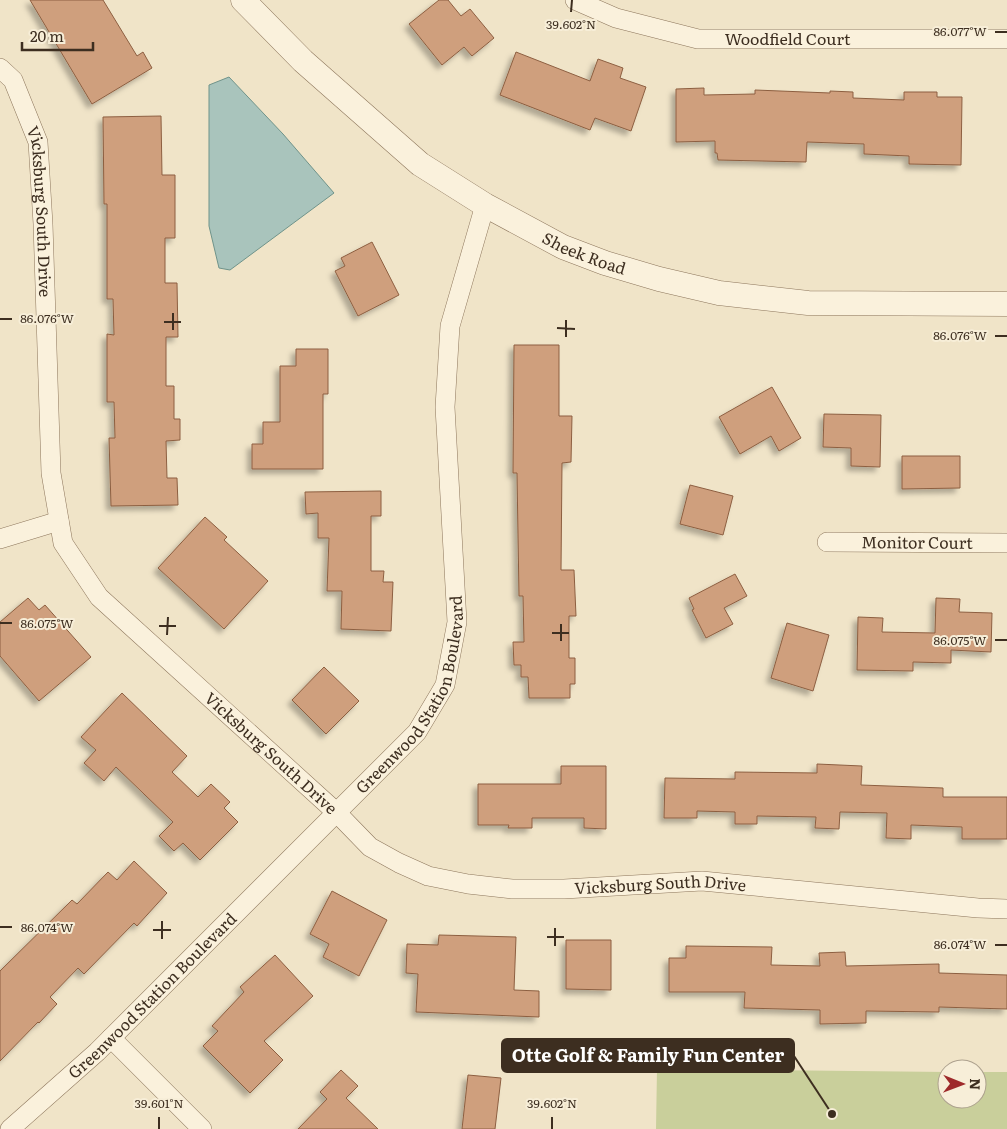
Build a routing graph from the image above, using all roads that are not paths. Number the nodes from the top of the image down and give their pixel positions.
1 (243, 0) edge
2 (575, 0) edge
3 (1007, 39) edge
4 (0, 68) edge
5 (485, 205) junction
6 (1007, 304) edge
7 (59, 521) junction
8 (0, 539) edge
9 (827, 542) dead end
10 (1007, 544) edge
11 (336, 812) junction
12 (1007, 909) edge
13 (111, 1038) junction
14 (10, 1129) edge
15 (202, 1129) edge

1 - 5 street, Sheek Road
2 - 3 street, Woodfield Court
4 - 7 street, Vicksburg South Drive
5 - 6 street, Sheek Road
5 - 11 street, Greenwood Station Boulevard
7 - 8 street
7 - 11 street, Vicksburg South Drive
9 - 10 street, Monitor Court
11 - 12 street, Vicksburg South Drive
11 - 13 street, Greenwood Station Boulevard
13 - 14 street, Greenwood Station Boulevard
13 - 15 street

